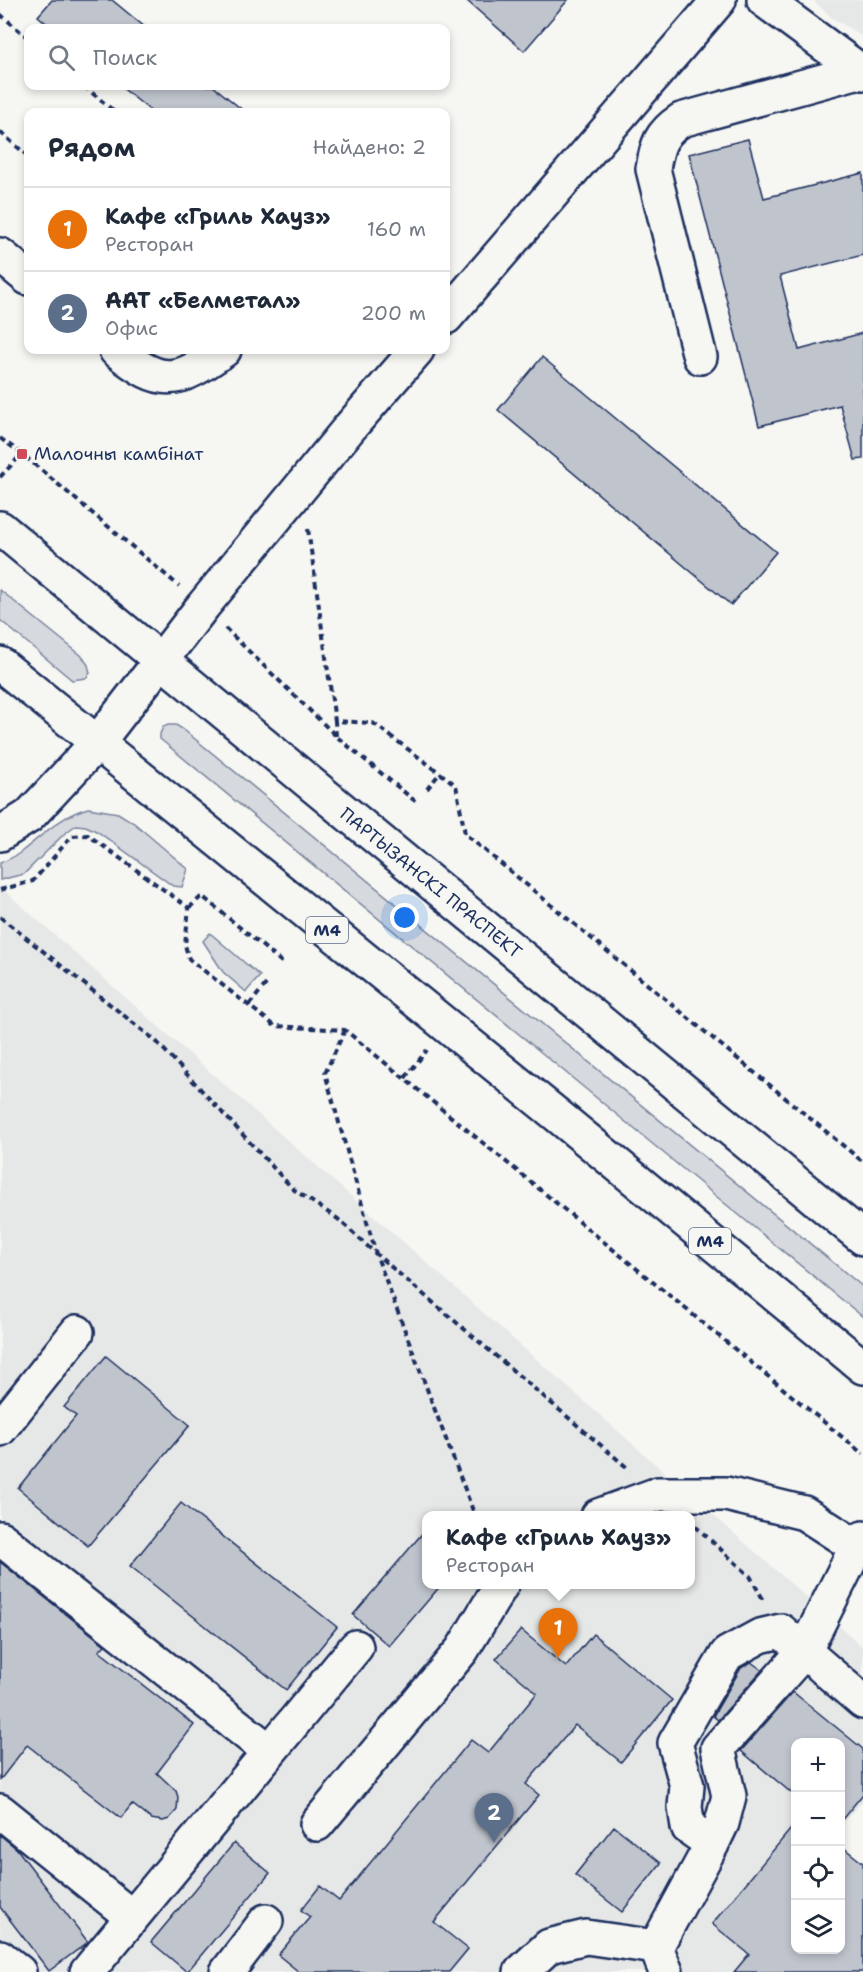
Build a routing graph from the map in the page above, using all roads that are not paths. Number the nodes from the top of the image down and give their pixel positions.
1 (764, 0) edge
2 (709, 4) edge
3 (861, 72) edge
4 (0, 255) edge
5 (24, 275) edge
6 (450, 312) edge
7 (121, 354) edge
8 (218, 354) edge
9 (414, 354) edge
10 (700, 357) dead end
11 (0, 528) edge
12 (160, 661) junction
13 (0, 664) edge
14 (97, 743) junction
15 (0, 834) edge
16 (863, 1238) edge
17 (77, 1332) dead end
18 (863, 1367) edge
19 (0, 1429) edge
20 (609, 1511) edge
21 (0, 1538) edge
22 (861, 1545) edge
23 (499, 1589) edge
24 (793, 1641) junction
25 (356, 1647) dead end
26 (863, 1702) edge
27 (269, 1751) junction
28 (0, 1811) edge
29 (317, 1824) dead end
30 (712, 1844) junction
31 (132, 1917) junction
32 (266, 1921) dead end
33 (0, 1957) edge
34 (661, 1959) edge
35 (19, 1972) edge
36 (87, 1972) edge
37 (227, 1972) edge
38 (521, 1972) edge

1 - 3 main road
2 - 6 main road
3 - 10 main road
4 - 5 main road
7 - 8 main road
9 - 12 main road
11 - 12 main road, ПАРТЫЗАНСКІ ПРАСПЕКТ
12 - 14 main road
12 - 16 main road, ПАРТЫЗАНСКІ ПРАСПЕКТ
13 - 14 main road, М4
14 - 15 main road
14 - 18 main road, М4
17 - 19 main road
20 - 22 main road
21 - 27 main road
22 - 24 main road
23 - 29 main road
24 - 26 main road
24 - 30 main road
24 - 30 main road
25 - 27 main road
27 - 31 main road
28 - 31 main road
30 - 34 main road
31 - 36 main road
32 - 37 main road
33 - 35 main road
34 - 38 main road

